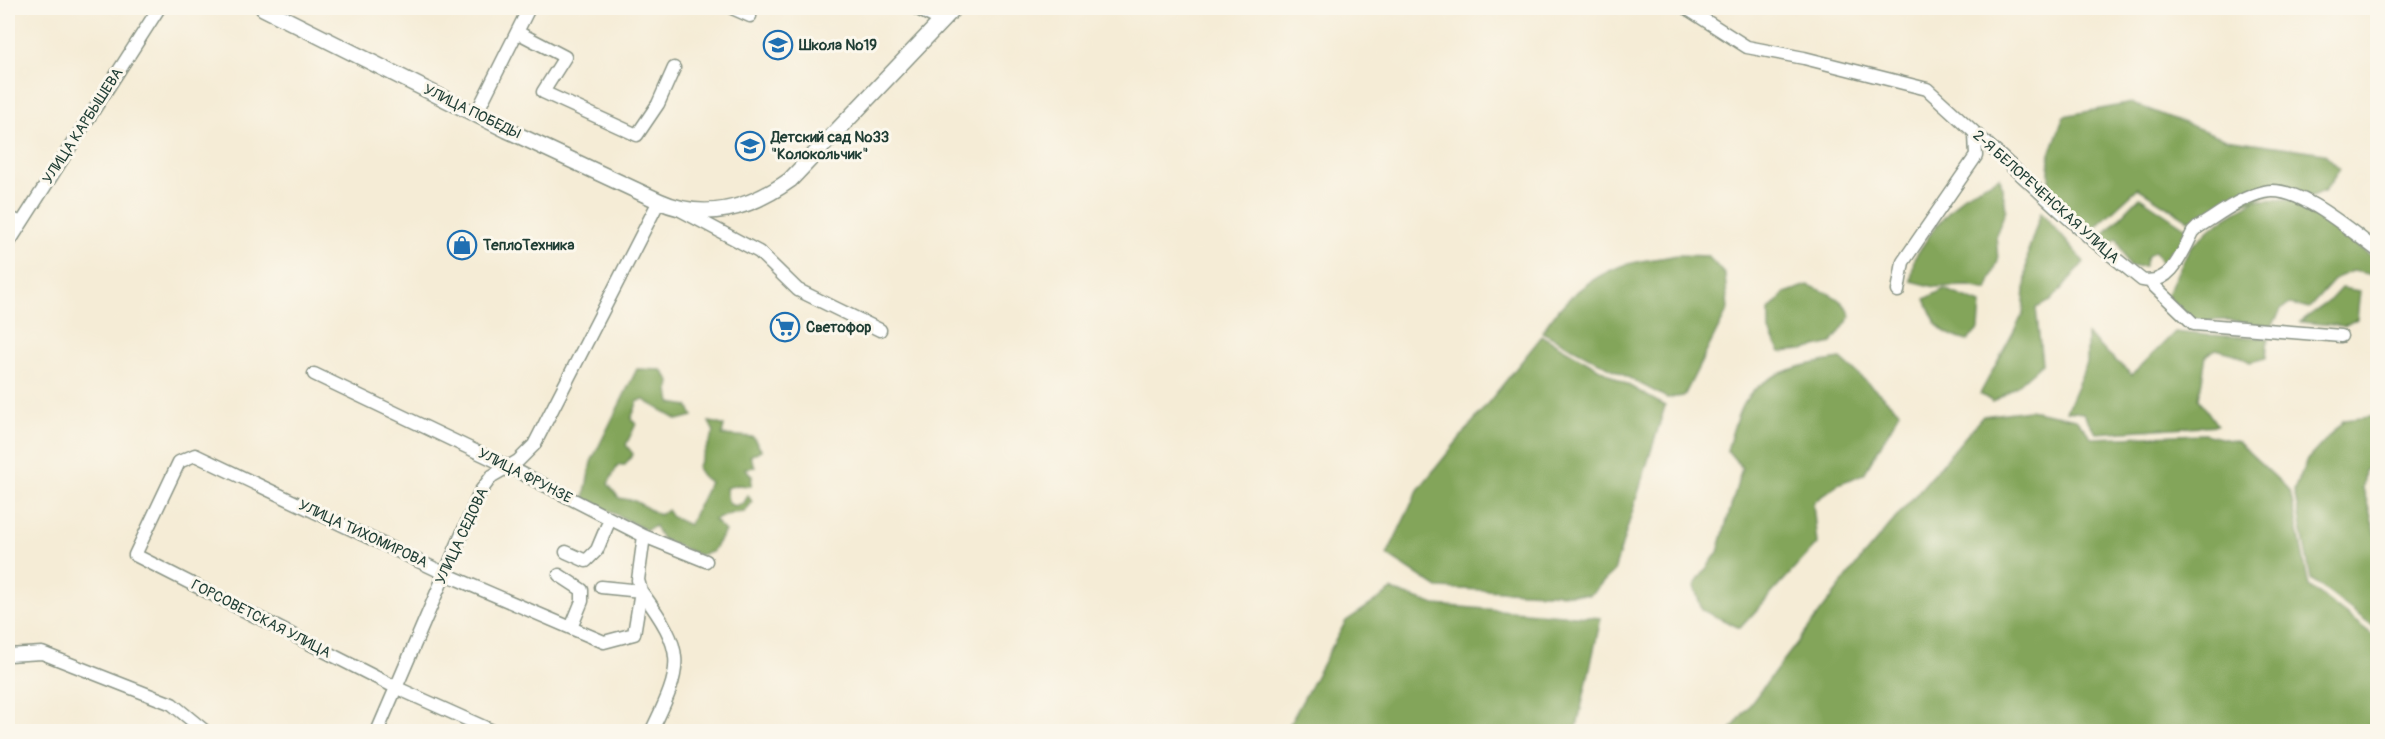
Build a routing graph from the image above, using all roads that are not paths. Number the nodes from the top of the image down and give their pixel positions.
1 (159, 8) edge
2 (263, 8) edge
3 (529, 8) edge
4 (732, 8) edge
5 (915, 8) edge
6 (954, 8) edge
7 (1686, 8) edge
8 (750, 16) dead end
9 (941, 21) junction
10 (517, 32) junction
11 (674, 68) dead end
12 (476, 114) junction
13 (1975, 134) junction
14 (659, 201) junction
15 (682, 211) junction
16 (8, 217) edge
17 (21, 223) junction
18 (8, 244) edge
19 (2378, 251) edge
20 (2150, 282) junction
21 (1898, 291) dead end
22 (880, 330) dead end
23 (2341, 336) dead end
24 (314, 374) dead end
25 (195, 454) joint
26 (507, 466) junction
27 (610, 519) junction
28 (644, 536) junction
29 (566, 552) dead end
30 (706, 561) dead end
31 (444, 573) junction
32 (559, 575) dead end
33 (601, 587) dead end
34 (641, 591) junction
35 (570, 628) junction
36 (8, 655) edge
37 (395, 687) junction
38 (206, 732) edge
39 (377, 732) edge
40 (495, 732) edge
41 (651, 732) edge

1 - 17 street, УЛИЦА КАРБЫШЕВА
2 - 12 main road, УЛИЦА ПОБЕДЫ
3 - 10 street
4 - 8 street
5 - 9 street
6 - 9 main road
7 - 13 street, 2-Я БЕЛОРЕЧЕНСКАЯ УЛИЦА
9 - 15 main road
10 - 11 street
10 - 12 street
12 - 14 main road, УЛИЦА ПОБЕДЫ
13 - 20 street, 2-Я БЕЛОРЕЧЕНСКАЯ УЛИЦА
13 - 21 street
14 - 15 main road, УЛИЦА ПОБЕДЫ
14 - 26 street, УЛИЦА СЕДОВА
15 - 22 street
16 - 17 street
17 - 18 street, УЛИЦА КАРБЫШЕВА
19 - 20 street
20 - 23 street, 2-Я БЕЛОРЕЧЕНСКАЯ УЛИЦА
24 - 26 street, УЛИЦА ФРУНЗЕ
25 - 31 street, УЛИЦА ТИХОМИРОВА
25 - 37 street, ГОРСОВЕТСКАЯ УЛИЦА
26 - 27 street, УЛИЦА ФРУНЗЕ
26 - 31 street, УЛИЦА СЕДОВА
27 - 28 street, УЛИЦА ФРУНЗЕ
27 - 29 street
28 - 30 street, УЛИЦА ФРУНЗЕ
28 - 34 street
31 - 35 street, УЛИЦА ТИХОМИРОВА
31 - 37 street, УЛИЦА СЕДОВА
32 - 35 street
33 - 34 street
34 - 35 street, УЛИЦА ТИХОМИРОВА
34 - 41 street
36 - 38 street
37 - 39 street, УЛИЦА СЕДОВА
37 - 40 street, ГОРСОВЕТСКАЯ УЛИЦА

